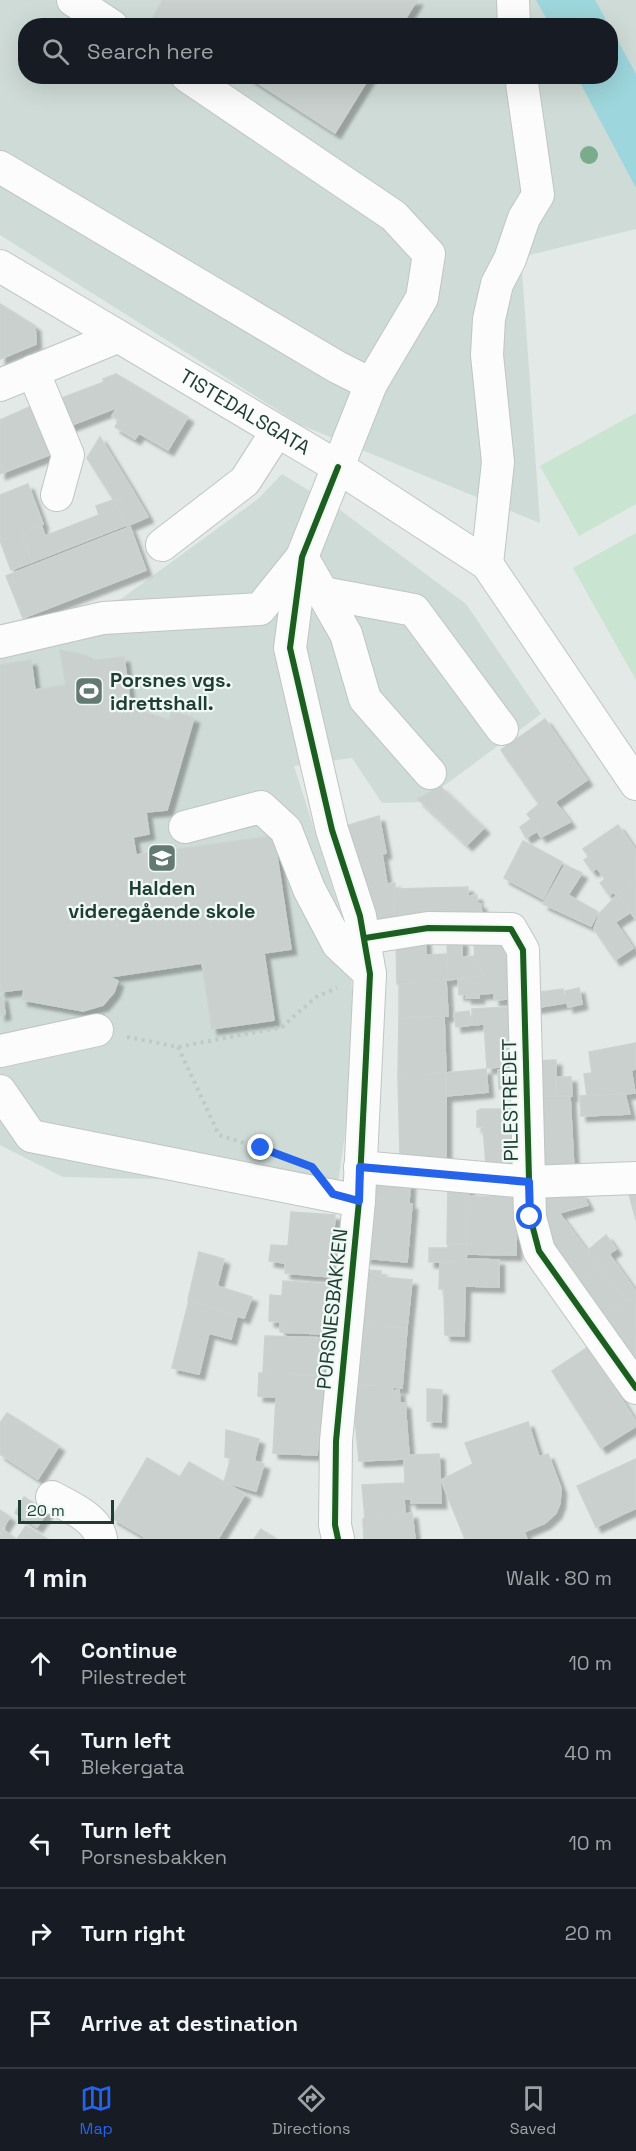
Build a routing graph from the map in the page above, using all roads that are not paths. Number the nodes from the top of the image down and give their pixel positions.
1 (73, 0) edge
2 (513, 0) edge
3 (100, 18) edge
4 (514, 18) edge
5 (200, 84) edge
6 (522, 84) edge
7 (0, 167) edge
8 (0, 266) edge
9 (117, 338) junction
10 (33, 371) junction
11 (371, 384) junction
12 (0, 385) edge
13 (277, 431) junction
14 (338, 467) junction
15 (57, 495) dead end
16 (162, 545) dead end
17 (302, 557) junction
18 (487, 564) junction
19 (323, 593) junction
20 (0, 642) edge
21 (502, 729) dead end
22 (430, 773) dead end
23 (636, 784) edge
24 (184, 827) dead end
25 (363, 927) junction
26 (370, 974) junction
27 (97, 1030) road end
28 (0, 1051) edge
29 (0, 1091) edge
30 (360, 1167) junction
31 (636, 1178) edge
32 (529, 1182) junction
33 (359, 1201) junction
34 (636, 1388) edge
35 (52, 1497) dead end
36 (101, 1539) edge
37 (338, 1539) edge

1 - 3 street
2 - 4 street
5 - 11 street
6 - 18 street
7 - 11 street
8 - 9 street, TISTEDALSGATA
9 - 10 street
9 - 13 street, TISTEDALSGATA
10 - 12 street
10 - 15 street
11 - 14 street
13 - 14 street, TISTEDALSGATA
13 - 16 street
14 - 17 street
14 - 18 street, TISTEDALSGATA
17 - 19 street
17 - 20 street
17 - 25 street, PORSNESBAKKEN
18 - 23 street
19 - 21 street
19 - 22 street
24 - 26 street
25 - 26 street, PORSNESBAKKEN
25 - 32 street, PILESTREDET
26 - 30 street, PORSNESBAKKEN
27 - 28 street
29 - 33 street
30 - 32 street
30 - 33 street, PORSNESBAKKEN
31 - 32 street
32 - 34 street, PILESTREDET
33 - 37 street, PORSNESBAKKEN
35 - 36 street

